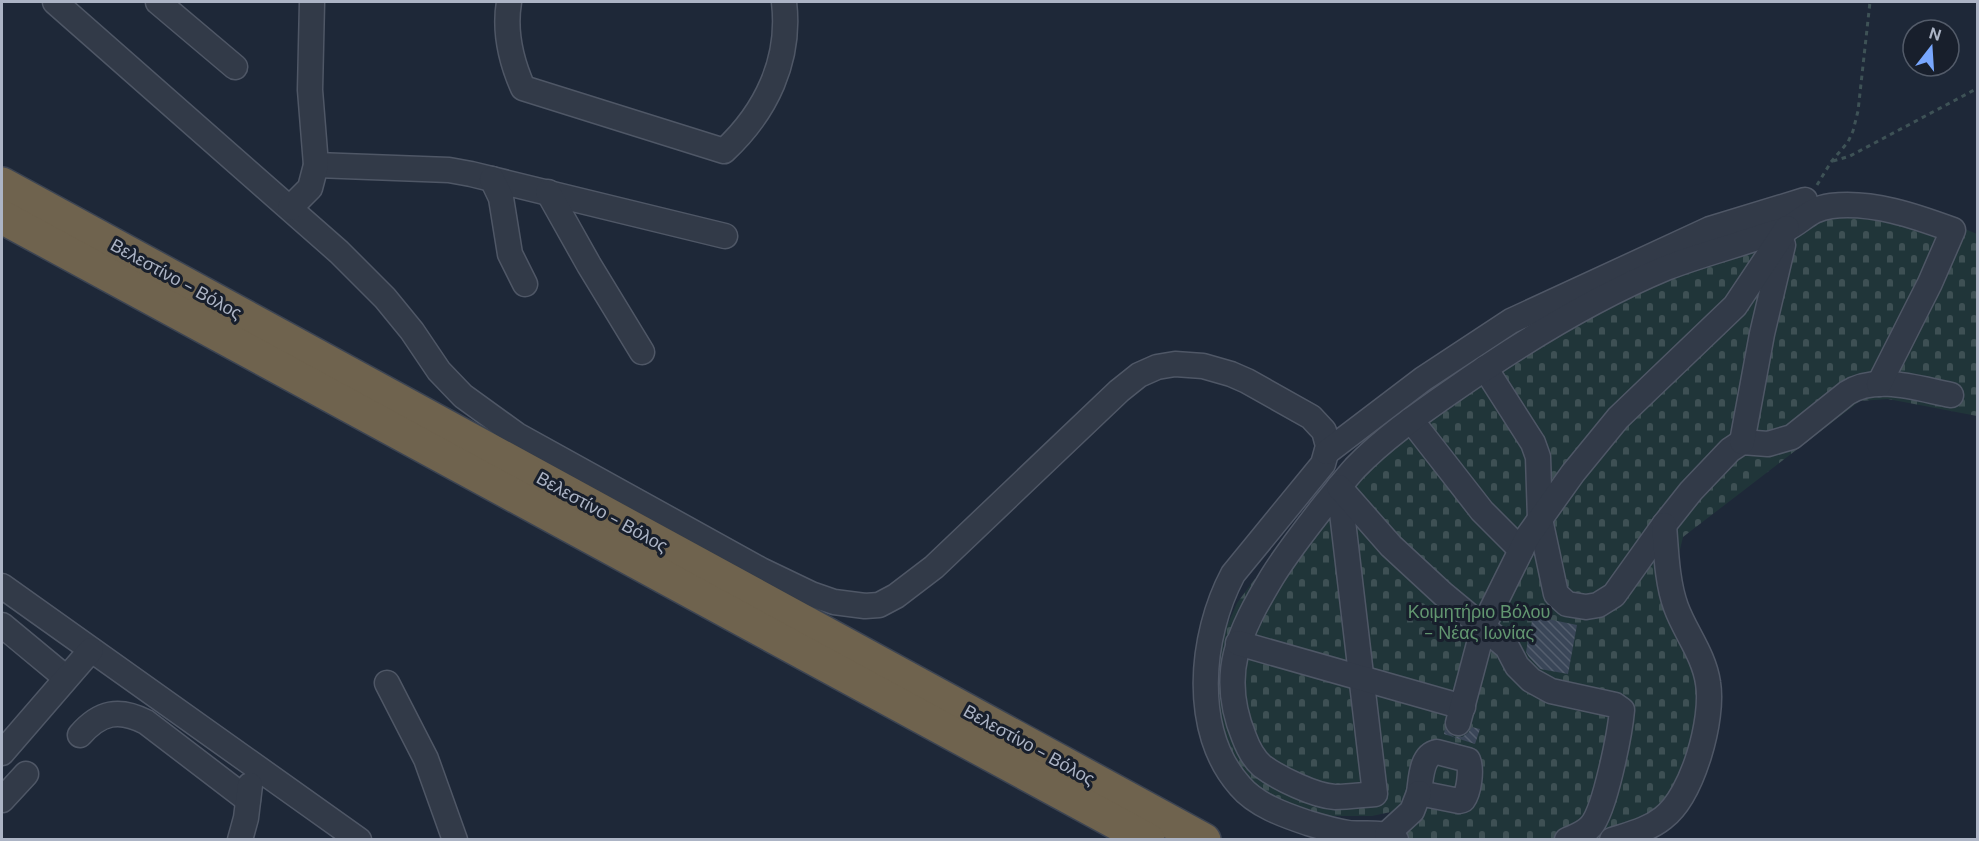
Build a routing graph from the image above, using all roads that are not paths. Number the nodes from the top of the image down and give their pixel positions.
1 (55, 2) edge
2 (158, 2) edge
3 (312, 2) edge
4 (509, 2) edge
5 (784, 2) edge
6 (236, 67) dead end
7 (316, 165) junction
8 (492, 179) junction
9 (2, 184) edge
10 (548, 192) junction
11 (1805, 200) road end
12 (290, 208) junction
13 (2, 217) edge
14 (1787, 228) junction
15 (2, 229) edge
16 (725, 236) dead end
17 (123, 284) junction
18 (525, 284) dead end
19 (642, 352) dead end
20 (1485, 368) junction
21 (1879, 384) junction
22 (1951, 394) dead end
23 (1411, 420) junction
24 (1742, 442) junction
25 (1328, 452) junction
26 (1339, 487) junction
27 (1540, 519) junction
28 (1664, 525) junction
29 (1521, 550) junction
30 (2, 586) edge
31 (2, 625) edge
32 (1484, 626) junction
33 (1238, 643) junction
34 (91, 650) junction
35 (1361, 677) junction
36 (66, 678) junction
37 (387, 683) dead end
38 (1456, 730) junction
39 (80, 735) dead end
40 (2, 753) edge
41 (249, 762) junction
42 (26, 774) dead end
43 (1419, 793) junction
44 (2, 800) edge
45 (248, 800) junction
46 (1392, 837) edge
47 (240, 840) edge
48 (358, 840) edge
49 (455, 840) edge
50 (1148, 840) edge
51 (1204, 840) edge
52 (1567, 840) edge
53 (1612, 840) edge

1 - 12 street
2 - 6 street
3 - 7 street
4 - 5 street
7 - 8 street
7 - 12 street
8 - 10 street
8 - 18 street
9 - 51 highway, Βελεστίνο - Βόλος
10 - 16 street
10 - 19 street
11 - 25 street
12 - 25 street
13 - 17 highway, Βελεστίνο - Βόλος
14 - 20 street
14 - 21 street
14 - 24 street
14 - 27 street
15 - 17 highway
17 - 50 highway, Βελεστίνο - Βόλος
20 - 23 street
20 - 27 street
21 - 22 street
21 - 24 street
23 - 26 street
23 - 29 street
24 - 28 street
25 - 46 street
26 - 32 street
26 - 33 street
26 - 35 street
27 - 28 street
27 - 29 street
28 - 53 street
29 - 32 street
30 - 34 street
31 - 36 street
32 - 38 street
32 - 52 street
33 - 35 street
33 - 35 street
34 - 36 street
34 - 41 street
35 - 38 street
36 - 40 street
37 - 49 street
38 - 43 street
38 - 43 street
39 - 45 street
41 - 45 street
41 - 48 street
42 - 44 street
43 - 46 street
45 - 47 street

